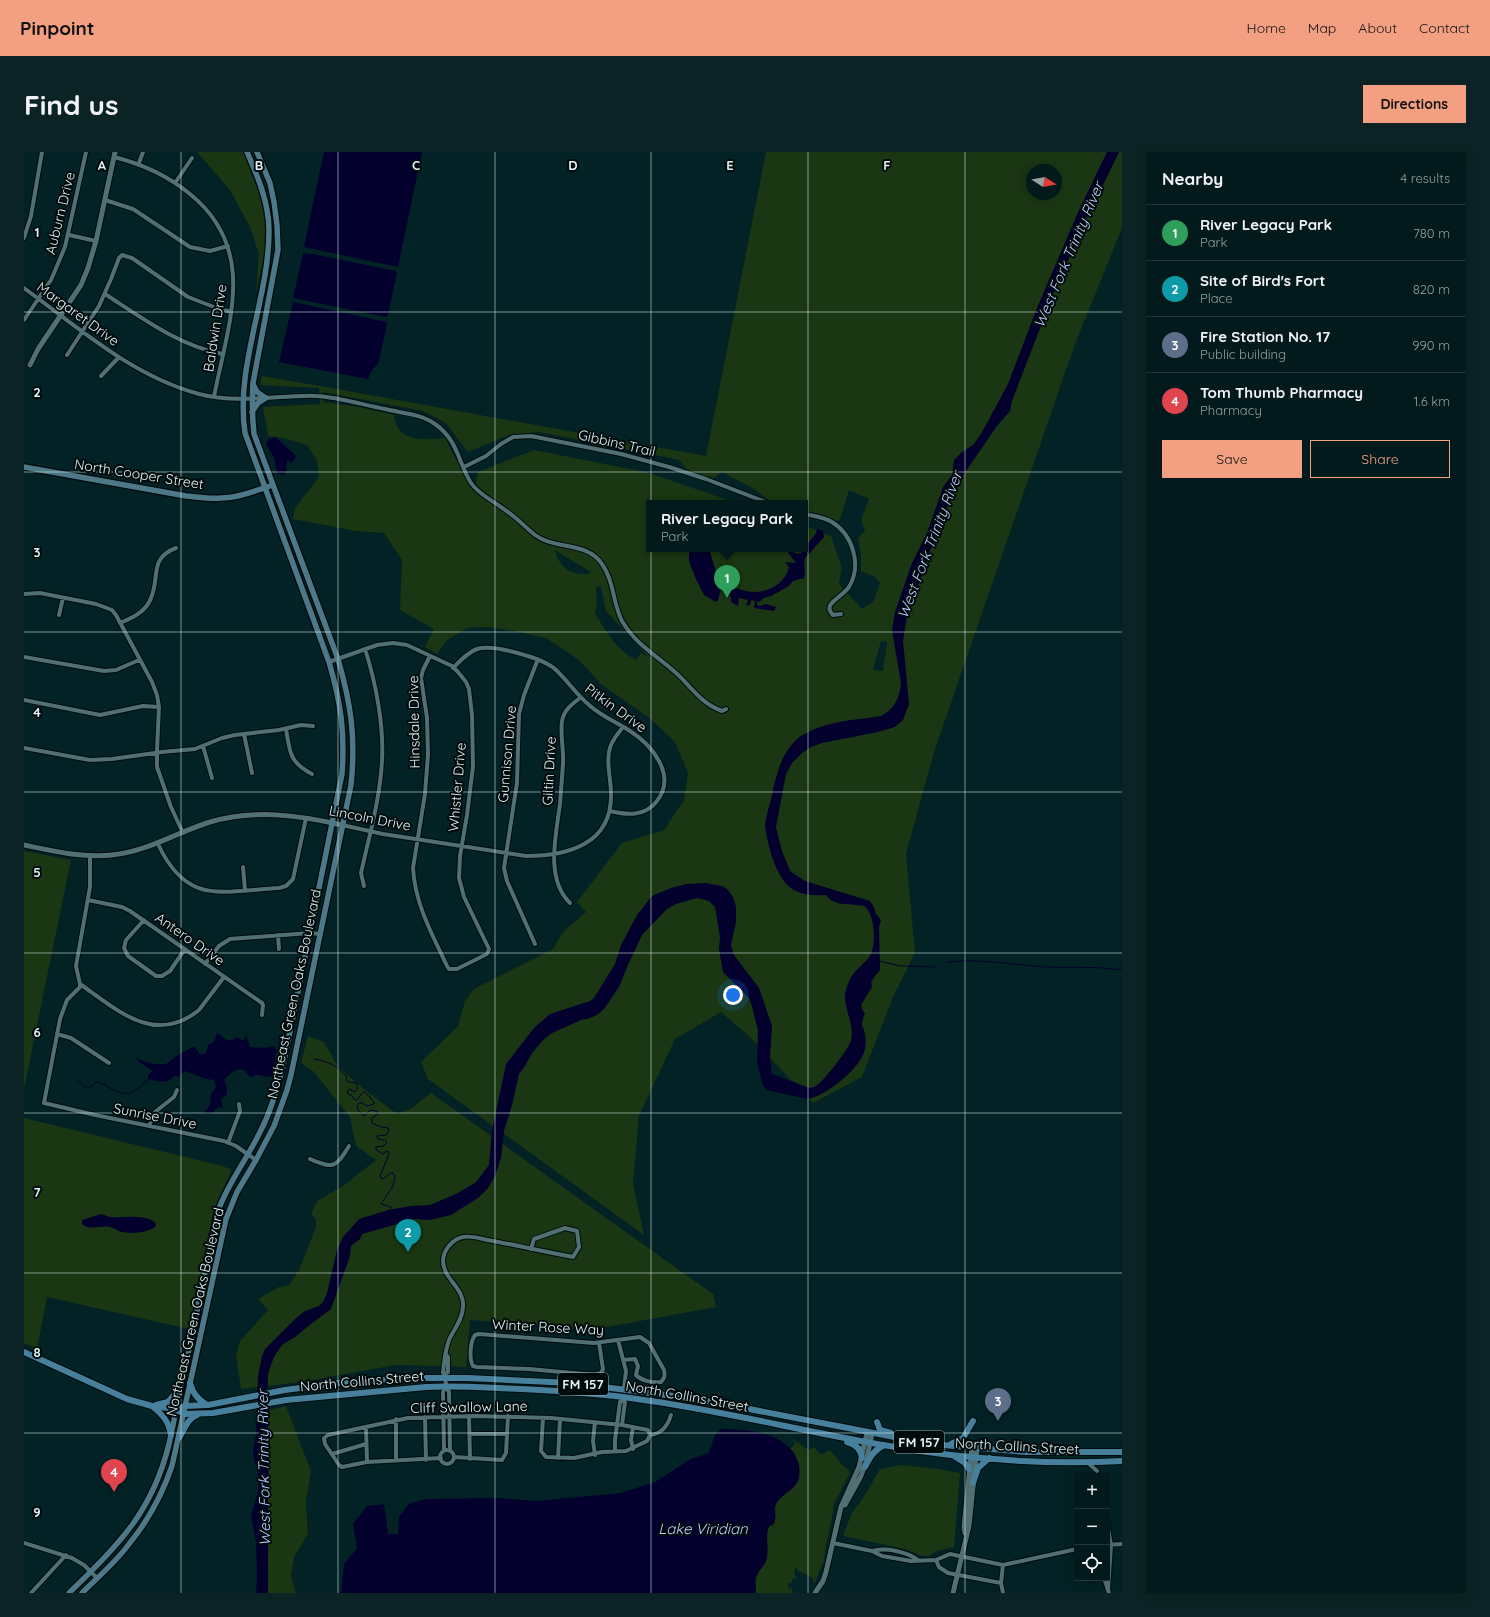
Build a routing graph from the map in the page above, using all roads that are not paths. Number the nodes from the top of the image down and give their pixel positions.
1 (42, 152) edge
2 (86, 152) edge
3 (143, 152) edge
4 (247, 152) edge
5 (257, 152) edge
6 (114, 155) edge
7 (192, 158) dead end
8 (138, 163) junction
9 (175, 183) junction
10 (104, 200) junction
11 (69, 235) junction
12 (24, 238) edge
13 (96, 241) junction
14 (228, 246) junction
15 (24, 288) edge
16 (105, 294) junction
17 (39, 299) junction
18 (231, 312) junction
19 (61, 315) junction
20 (24, 320) edge
21 (82, 331) junction
22 (222, 354) junction
23 (67, 355) dead end
24 (119, 357) junction
25 (30, 365) dead end
26 (101, 376) dead end
27 (253, 383) junction
28 (214, 397) junction
29 (266, 398) junction
30 (251, 399) junction
31 (243, 400) junction
32 (252, 412) junction
33 (24, 467) edge
34 (464, 467) junction
35 (274, 485) junction
36 (265, 488) junction
37 (760, 500) edge
38 (808, 515) edge
39 (176, 548) dead end
40 (297, 549) junction
41 (288, 553) junction
42 (24, 594) edge
43 (62, 598) junction
44 (841, 614) dead end
45 (59, 616) dead end
46 (120, 624) junction
47 (365, 650) junction
48 (430, 656) junction
49 (24, 657) edge
50 (338, 659) junction
51 (538, 659) junction
52 (139, 660) junction
53 (329, 662) junction
54 (453, 668) junction
55 (580, 698) junction
56 (24, 700) edge
57 (159, 707) junction
58 (726, 708) dead end
59 (313, 726) dead end
60 (623, 727) junction
61 (286, 729) junction
62 (244, 734) junction
63 (203, 746) junction
64 (24, 748) edge
65 (156, 753) junction
66 (252, 773) dead end
67 (312, 774) dead end
68 (212, 778) dead end
69 (610, 811) junction
70 (306, 818) junction
71 (333, 823) junction
72 (342, 825) junction
73 (370, 831) junction
74 (183, 833) junction
75 (418, 839) junction
76 (158, 844) junction
77 (24, 845) edge
78 (462, 846) junction
79 (507, 853) junction
80 (554, 853) junction
81 (90, 856) junction
82 (243, 867) dead end
83 (364, 886) dead end
84 (245, 890) junction
85 (88, 900) junction
86 (570, 903) dead end
87 (144, 920) junction
88 (310, 933) junction
89 (320, 934) junction
90 (278, 936) junction
91 (535, 944) dead end
92 (185, 949) junction
93 (279, 949) dead end
94 (205, 964) junction
95 (453, 969) joint
96 (224, 977) junction
97 (80, 984) junction
98 (262, 1015) dead end
99 (57, 1034) junction
100 (109, 1063) dead end
101 (177, 1090) dead end
102 (239, 1104) dead end
103 (149, 1126) junction
104 (228, 1142) junction
105 (349, 1146) dead end
106 (248, 1154) junction
107 (310, 1159) dead end
108 (256, 1160) junction
109 (531, 1249) junction
110 (192, 1332) junction
111 (201, 1334) junction
112 (618, 1340) junction
113 (599, 1343) junction
114 (24, 1352) edge
115 (623, 1360) junction
116 (445, 1375) junction
117 (190, 1383) junction
118 (446, 1386) junction
119 (180, 1388) junction
120 (624, 1388) junction
121 (623, 1399) junction
122 (208, 1405) junction
123 (152, 1406) junction
124 (186, 1406) junction
125 (176, 1409) junction
126 (184, 1414) junction
127 (200, 1414) junction
128 (671, 1415) dead end
129 (444, 1416) junction
130 (449, 1416) junction
131 (469, 1416) junction
132 (508, 1416) junction
133 (425, 1417) junction
134 (543, 1418) junction
135 (396, 1419) junction
136 (560, 1419) junction
137 (973, 1421) dead end
138 (596, 1422) junction
139 (877, 1422) dead end
140 (619, 1425) junction
141 (366, 1427) junction
142 (633, 1427) junction
143 (869, 1433) junction
144 (469, 1434) junction
145 (507, 1434) junction
146 (171, 1435) junction
147 (650, 1435) junction
148 (834, 1436) junction
149 (179, 1438) junction
150 (910, 1441) junction
151 (868, 1442) junction
152 (366, 1444) junction
153 (950, 1445) junction
154 (884, 1446) junction
155 (974, 1448) junction
156 (633, 1449) junction
157 (444, 1451) junction
158 (450, 1451) junction
159 (615, 1451) junction
160 (1122, 1452) edge
161 (332, 1454) junction
162 (946, 1454) junction
163 (595, 1455) junction
164 (454, 1457) junction
165 (974, 1457) junction
166 (440, 1458) junction
167 (558, 1458) junction
168 (862, 1458) junction
169 (989, 1458) junction
170 (470, 1459) junction
171 (396, 1460) junction
172 (426, 1460) junction
173 (1122, 1461) edge
174 (367, 1462) junction
175 (1087, 1462) junction
176 (1104, 1462) junction
177 (865, 1467) junction
178 (969, 1469) junction
179 (1096, 1473) edge
180 (1098, 1473) edge
181 (973, 1483) junction
182 (151, 1495) junction
183 (159, 1499) junction
184 (841, 1510) junction
185 (966, 1534) junction
186 (833, 1542) junction
187 (24, 1543) edge
188 (1122, 1544) edge
189 (1110, 1545) edge
190 (1074, 1550) edge
191 (872, 1551) junction
192 (66, 1555) junction
193 (961, 1556) junction
194 (918, 1560) junction
195 (936, 1560) junction
196 (1003, 1565) junction
197 (91, 1572) junction
198 (957, 1574) junction
199 (97, 1578) junction
200 (1105, 1581) edge
201 (1108, 1581) edge
202 (1001, 1583) junction
203 (1108, 1591) edge
204 (31, 1593) edge
205 (69, 1593) edge
206 (82, 1593) edge
207 (815, 1593) edge
208 (953, 1593) edge
209 (1003, 1593) edge

1 - 12 street
2 - 11 street, Auburn Drive
3 - 8 street
4 - 31 main road, Northeast Green Oaks Boulevard
5 - 27 main road, Northeast Green Oaks Boulevard
6 - 8 street, Baldwin Drive
6 - 10 street
7 - 9 street
8 - 9 street, Baldwin Drive
9 - 14 street, Baldwin Drive
10 - 13 street
10 - 14 street
11 - 13 street
11 - 17 street, Auburn Drive
13 - 19 street
14 - 18 street, Baldwin Drive
15 - 17 street, Margaret Drive
16 - 18 street
16 - 21 street
16 - 22 street
17 - 19 street, Margaret Drive
17 - 20 street, Auburn Drive
18 - 22 street, Baldwin Drive
19 - 21 street, Margaret Drive
19 - 25 street
21 - 23 street
21 - 24 street, Margaret Drive
22 - 28 street, Baldwin Drive
24 - 26 street, Margaret Drive
24 - 28 street, Margaret Drive
27 - 29 main road
27 - 30 main road, Northeast Green Oaks Boulevard
28 - 31 street, Margaret Drive
29 - 30 street, Margaret Drive
29 - 32 main road
29 - 34 street, Margaret Drive
30 - 31 street, Margaret Drive
30 - 32 main road, Northeast Green Oaks Boulevard
31 - 36 main road, Northeast Green Oaks Boulevard
32 - 35 main road, Northeast Green Oaks Boulevard
33 - 36 main road, North Cooper Street
34 - 37 street, Gibbins Trail
34 - 58 street, Margaret Drive
35 - 36 main road, North Cooper Street
35 - 40 main road, Northeast Green Oaks Boulevard
36 - 41 main road, Northeast Green Oaks Boulevard
38 - 44 street
39 - 46 street
40 - 41 main road
40 - 50 main road, Northeast Green Oaks Boulevard
41 - 53 main road, Northeast Green Oaks Boulevard
42 - 43 street
43 - 45 street
43 - 46 street
46 - 52 street
47 - 48 street, Whistler Drive
47 - 50 street, Whistler Drive
47 - 73 street
48 - 54 street, Whistler Drive
48 - 75 street, Hinsdale Drive
49 - 52 street
50 - 53 street, Whistler Drive
50 - 72 main road, Northeast Green Oaks Boulevard
51 - 54 street, Pitkin Drive
51 - 55 street, Pitkin Drive
51 - 79 street, Gunnison Drive
52 - 57 street
53 - 71 main road, Northeast Green Oaks Boulevard
54 - 78 street, Whistler Drive
55 - 60 street, Pitkin Drive
55 - 80 street, Giltin Drive
56 - 57 street
57 - 65 street
59 - 61 street
60 - 69 street, Lincoln Drive
60 - 69 street, Pitkin Drive
61 - 62 street
61 - 67 street
62 - 63 street
62 - 66 street
63 - 65 street
63 - 68 street
64 - 65 street
65 - 74 street
69 - 80 street, Lincoln Drive
70 - 71 street, Lincoln Drive
70 - 74 street, Lincoln Drive
70 - 84 street
71 - 72 street, Lincoln Drive
71 - 88 main road, Northeast Green Oaks Boulevard
72 - 73 street, Lincoln Drive
72 - 89 main road, Northeast Green Oaks Boulevard
73 - 75 street, Lincoln Drive
73 - 83 street
74 - 76 street, Lincoln Drive
75 - 78 street, Lincoln Drive
75 - 95 street, Hinsdale Drive
76 - 81 street, Lincoln Drive
76 - 84 street
77 - 81 street, Lincoln Drive
78 - 79 street, Lincoln Drive
78 - 95 street, Whistler Drive
79 - 80 street, Lincoln Drive
79 - 91 street, Gunnison Drive
80 - 86 street, Giltin Drive
81 - 85 street
82 - 84 street
85 - 87 street, Antero Drive
85 - 97 street
87 - 92 street, Antero Drive
87 - 92 street
88 - 89 street
88 - 90 street
88 - 106 main road, Northeast Green Oaks Boulevard
89 - 108 main road, Northeast Green Oaks Boulevard
90 - 93 street
90 - 94 street
92 - 94 street, Antero Drive
94 - 96 street, Antero Drive
96 - 97 street
96 - 98 street, Antero Drive
97 - 99 street
99 - 100 street
99 - 103 street, Sunrise Drive
101 - 103 street
102 - 104 street
103 - 104 street, Sunrise Drive
104 - 106 street, Sunrise Drive
105 - 107 street
106 - 108 street, Sunrise Drive
106 - 110 main road, Northeast Green Oaks Boulevard
108 - 111 main road, Northeast Green Oaks Boulevard
109 - 109 street
109 - 116 street
110 - 111 main road
110 - 119 main road, Northeast Green Oaks Boulevard
111 - 117 main road, Northeast Green Oaks Boulevard
112 - 113 street, Winter Rose Way
112 - 115 street
112 - 115 street, Winter Rose Way
113 - 113 street, Winter Rose Way
114 - 123 main road, North Collins Street / FM 157
115 - 120 street
116 - 118 street
116 - 120 main road, North Collins Street / FM 157
116 - 122 main road, North Collins Street / FM 157
117 - 122 main road
117 - 124 main road, Northeast Green Oaks Boulevard
118 - 121 main road, North Collins Street / FM 157
118 - 127 main road, North Collins Street / FM 157
118 - 129 street
118 - 130 street
119 - 123 main road
119 - 125 main road, Northeast Green Oaks Boulevard
120 - 121 main road
120 - 143 main road, North Collins Street / FM 157
121 - 140 street
121 - 148 main road, North Collins Street / FM 157
122 - 124 main road, North Collins Street / FM 157
123 - 125 main road, North Collins Street / FM 157
123 - 146 main road
124 - 125 main road, North Collins Street / FM 157
124 - 126 main road, Northeast Green Oaks Boulevard
125 - 126 main road, North Collins Street / FM 157
125 - 146 main road, Northeast Green Oaks Boulevard
126 - 127 main road, North Collins Street / FM 157
126 - 149 main road, Northeast Green Oaks Boulevard
127 - 149 main road
128 - 147 street
129 - 130 street, Cliff Swallow Lane
129 - 133 street, Cliff Swallow Lane
129 - 157 street
130 - 131 street, Cliff Swallow Lane
130 - 158 street
131 - 132 street, Cliff Swallow Lane
131 - 144 street
132 - 134 street, Cliff Swallow Lane
132 - 145 street
133 - 135 street, Cliff Swallow Lane
133 - 172 street
134 - 136 street, Cliff Swallow Lane
134 - 167 street
135 - 141 street, Cliff Swallow Lane
135 - 171 street
136 - 138 street, Cliff Swallow Lane
136 - 167 street
137 - 153 main road
138 - 140 street, Cliff Swallow Lane
138 - 163 street
139 - 150 main road
140 - 142 street, Cliff Swallow Lane
140 - 159 street
141 - 152 street
141 - 161 street, Cliff Swallow Lane
142 - 147 street, Cliff Swallow Lane
142 - 156 street
143 - 150 main road, North Collins Street / FM 157
143 - 151 street
144 - 145 street
144 - 170 street
145 - 170 street
146 - 182 main road, Northeast Green Oaks Boulevard
147 - 156 street
148 - 151 main road, North Collins Street / FM 157
148 - 168 main road
149 - 183 main road, Northeast Green Oaks Boulevard
150 - 153 main road, North Collins Street / FM 157
151 - 154 main road, North Collins Street / FM 157
151 - 168 street
151 - 177 street
152 - 161 street
152 - 174 street
153 - 155 main road, North Collins Street / FM 157
154 - 162 main road, North Collins Street / FM 157
154 - 177 main road
155 - 160 main road, North Collins Street / FM 157
155 - 165 street
156 - 159 street
157 - 158 street
157 - 166 street
158 - 164 street
159 - 163 street
161 - 174 street, Cliff Swallow Lane
162 - 165 main road, North Collins Street / FM 157
162 - 178 main road
163 - 167 street
164 - 166 street
164 - 170 street
165 - 169 main road, North Collins Street / FM 157
165 - 178 street
165 - 181 street
166 - 172 street
168 - 184 street
169 - 175 main road, North Collins Street / FM 157
169 - 181 main road
171 - 172 street
171 - 174 street
173 - 176 main road, North Collins Street / FM 157
175 - 176 main road, North Collins Street / FM 157
175 - 179 street
176 - 180 street
177 - 184 street
178 - 185 street
181 - 185 street
182 - 183 main road
182 - 197 main road, Northeast Green Oaks Boulevard
183 - 199 main road, Northeast Green Oaks Boulevard
184 - 186 street
185 - 193 street
186 - 191 street
186 - 207 street
187 - 192 street
188 - 189 street
190 - 196 street
191 - 194 street
191 - 194 street
192 - 197 street
192 - 204 street
193 - 195 street
193 - 196 street
193 - 198 street
194 - 195 street
195 - 198 street
196 - 202 street
197 - 199 street
197 - 205 main road, Northeast Green Oaks Boulevard
198 - 202 street
198 - 208 street
199 - 206 main road, Northeast Green Oaks Boulevard
200 - 203 street
201 - 203 street
202 - 209 street

